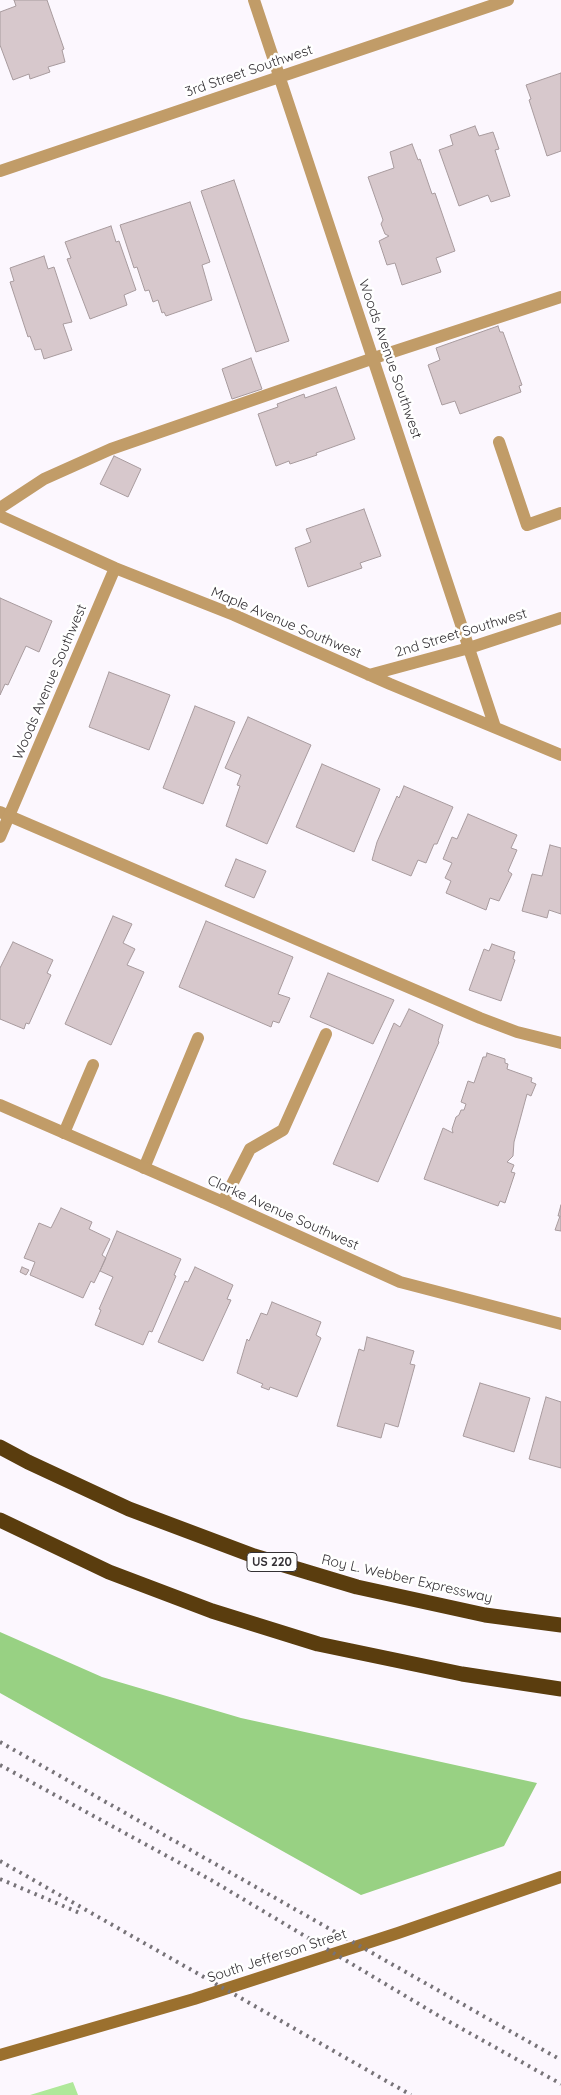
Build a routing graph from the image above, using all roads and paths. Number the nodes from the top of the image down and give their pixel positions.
1 (254, 0) edge
2 (508, 0) edge
3 (278, 77) junction
4 (0, 171) edge
5 (561, 297) edge
6 (374, 358) junction
7 (499, 442) dead end
8 (0, 508) edge
9 (561, 513) edge
10 (0, 516) edge
11 (115, 568) junction
12 (561, 618) edge
13 (470, 648) junction
14 (369, 675) junction
15 (496, 727) junction
16 (561, 755) edge
17 (5, 814) edge
18 (0, 837) edge
19 (326, 1034) dead end
20 (198, 1038) dead end
21 (561, 1044) edge
22 (93, 1065) dead end
23 (0, 1105) edge
24 (64, 1133) junction
25 (144, 1168) junction
26 (223, 1202) junction
27 (561, 1324) edge
28 (0, 1447) edge
29 (0, 1520) edge
30 (561, 1625) edge
31 (561, 1690) edge
32 (561, 1878) edge
33 (0, 2055) edge

1 - 3 street, Woods Avenue Southwest
2 - 3 street, 3rd Street Southwest
3 - 4 street, 3rd Street Southwest
3 - 6 street, Woods Avenue Southwest
5 - 6 street
6 - 8 street
6 - 13 street, Woods Avenue Southwest
7 - 9 street
10 - 11 street, Maple Avenue Southwest
11 - 14 street, Maple Avenue Southwest
11 - 17 street, Woods Avenue Southwest
12 - 13 street, 2nd Street Southwest
13 - 14 street, 2nd Street Southwest
13 - 15 street, Woods Avenue Southwest
14 - 15 street, Maple Avenue Southwest
15 - 16 street, Maple Avenue Southwest
17 - 18 street, Woods Avenue Southwest
17 - 21 street
19 - 26 street
20 - 25 street
22 - 24 street
23 - 24 street, Clarke Avenue Southwest
24 - 25 street, Clarke Avenue Southwest
25 - 26 street, Clarke Avenue Southwest
26 - 27 street, Clarke Avenue Southwest
28 - 30 highway, Roy L. Webber Expressway / US 220
29 - 31 highway
32 - 33 main road, South Jefferson Street

